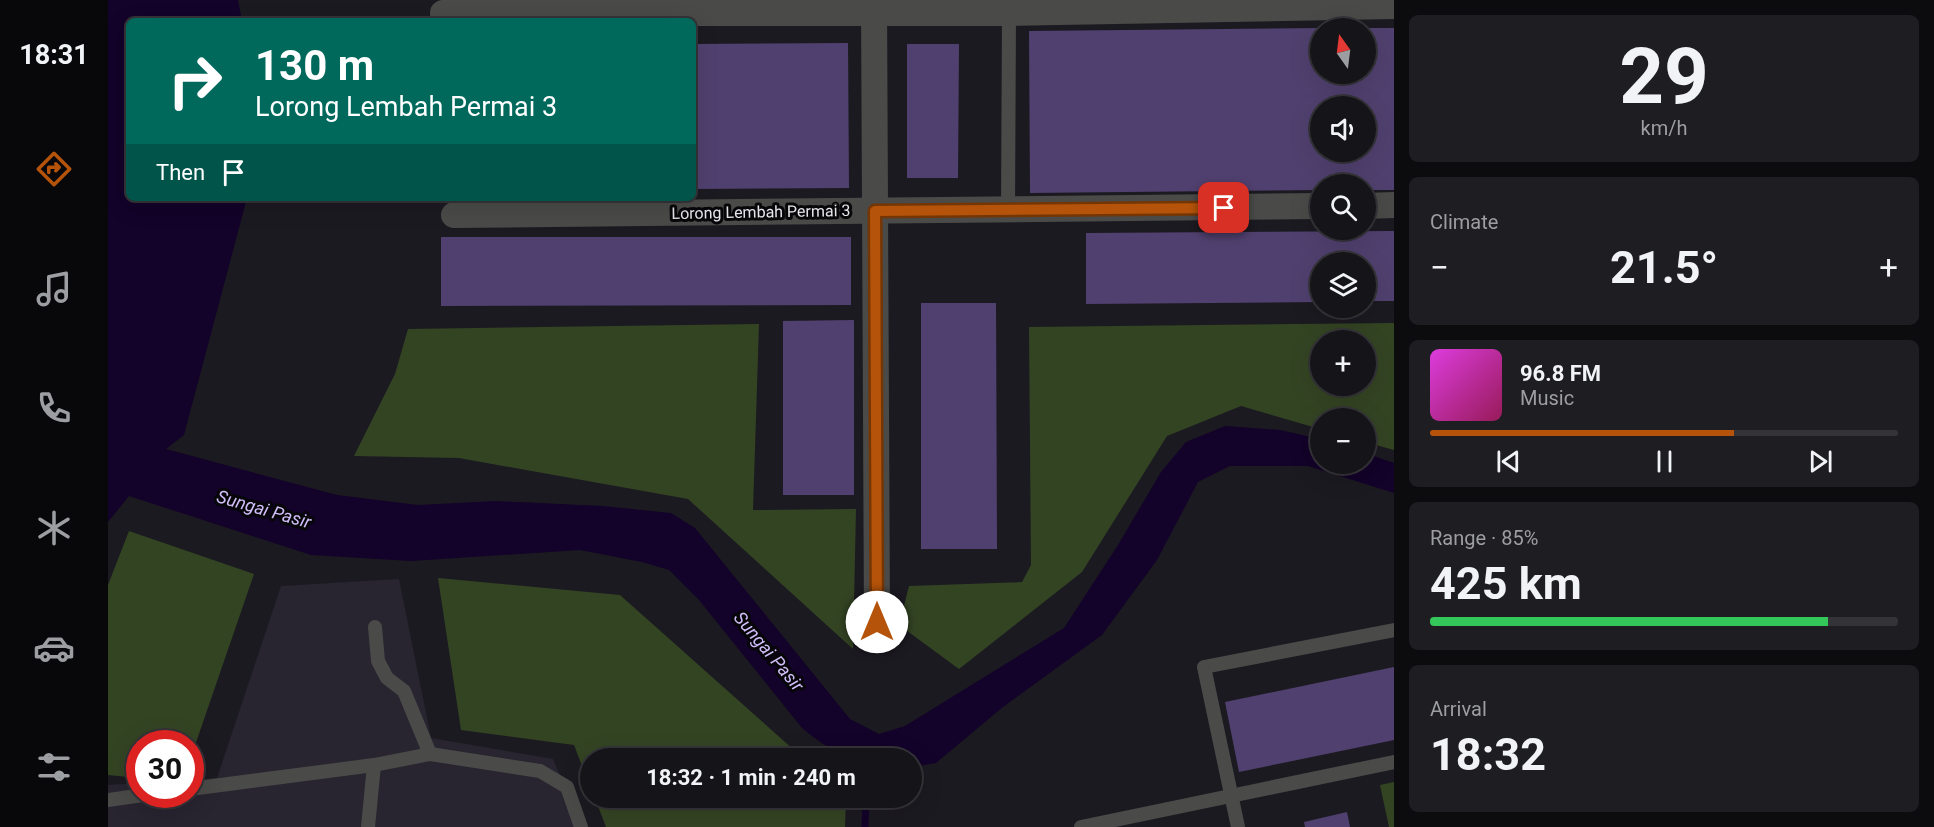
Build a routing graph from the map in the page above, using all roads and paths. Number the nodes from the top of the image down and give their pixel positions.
1 (874, 6) edge
2 (1394, 6) edge
3 (1009, 12) junction
4 (443, 14) dead end
5 (1394, 205) edge
6 (1310, 206) edge
7 (1376, 206) edge
8 (875, 211) junction
9 (1008, 211) junction
10 (454, 215) dead end
11 (877, 622) dead end
12 (375, 627) dead end
13 (1394, 630) edge
14 (430, 754) junction
15 (1394, 762) edge
16 (374, 765) junction
17 (204, 787) edge
18 (1231, 796) junction
19 (126, 797) edge
20 (108, 800) edge
21 (368, 827) edge
22 (580, 827) edge
23 (1081, 827) edge
24 (1238, 827) edge

1 - 3 street
1 - 4 street
1 - 8 street
2 - 3 street
3 - 9 lane
5 - 7 street
6 - 9 street, Lorong Lembah Permai 3
8 - 9 street, Lorong Lembah Permai 3
8 - 10 street, Lorong Lembah Permai 3
8 - 11 street
12 - 14 lane
13 - 18 lane
14 - 16 lane
14 - 22 lane
15 - 18 lane
16 - 17 lane
16 - 21 lane
18 - 23 lane
18 - 24 lane
19 - 20 lane

